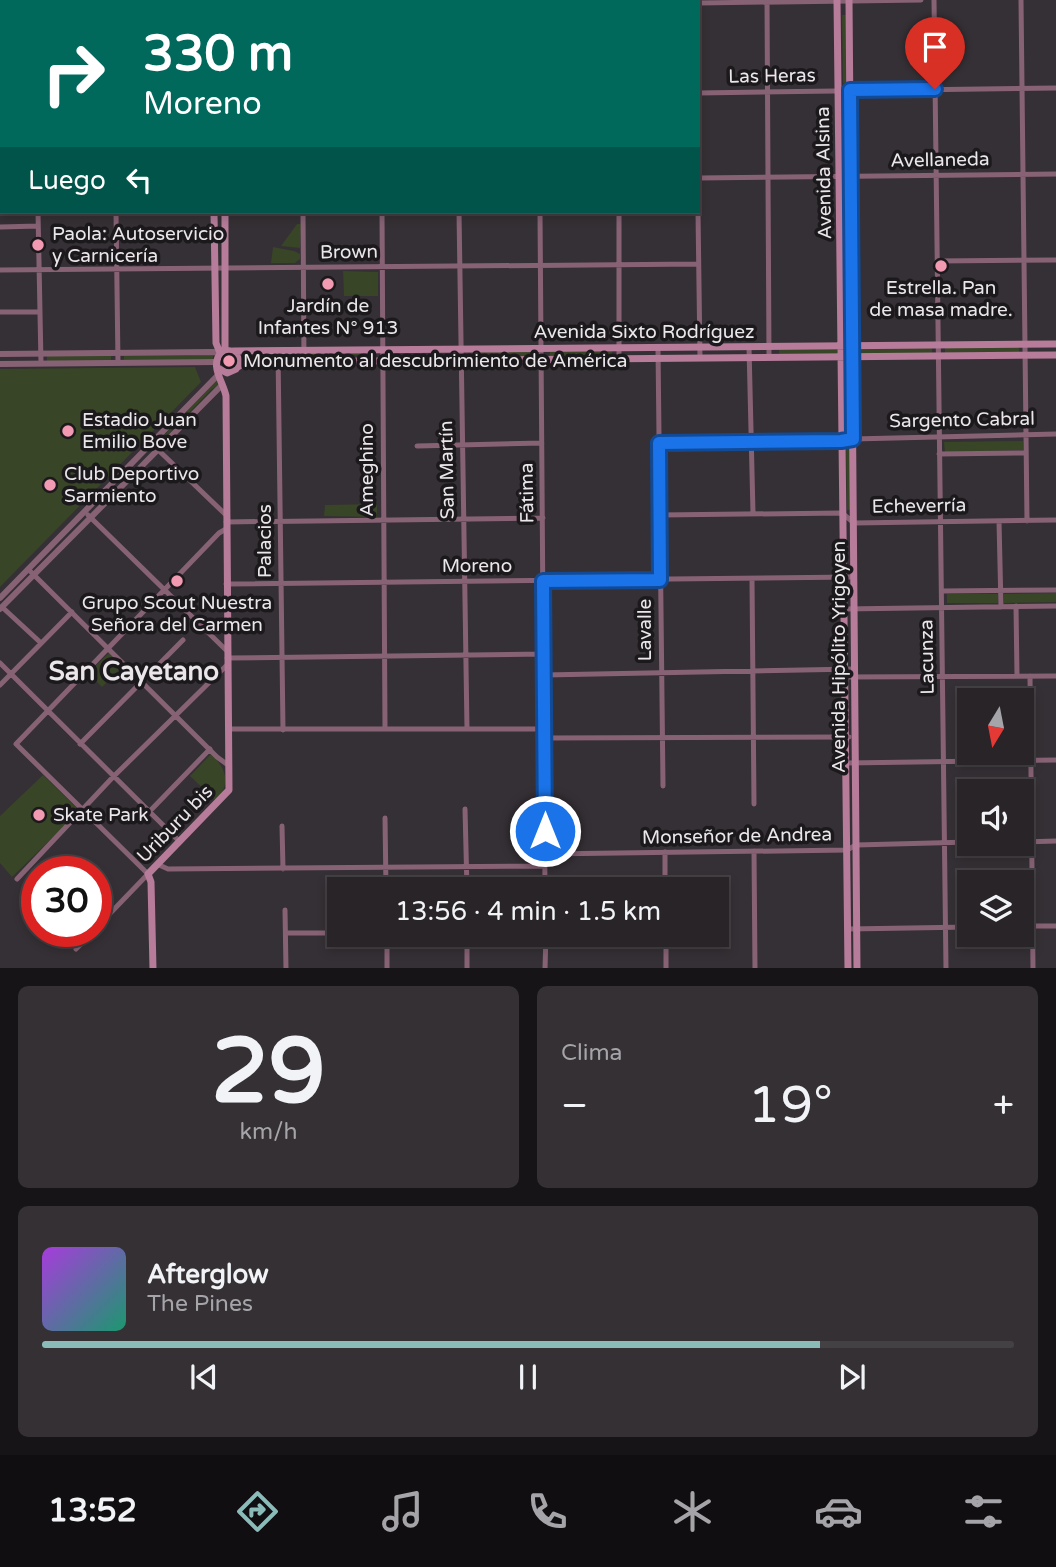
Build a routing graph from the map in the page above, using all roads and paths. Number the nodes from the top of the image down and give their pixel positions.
1 (921, 0) edge
2 (934, 0) edge
3 (1021, 0) edge
4 (767, 1) edge
5 (837, 1) edge
6 (849, 1) edge
7 (700, 2) edge
8 (1022, 88) junction
9 (935, 89) junction
10 (1056, 89) edge
11 (850, 90) junction
12 (839, 91) junction
13 (767, 92) junction
14 (700, 93) edge
15 (1023, 174) junction
16 (1056, 174) edge
17 (936, 176) junction
18 (840, 177) junction
19 (851, 177) junction
20 (700, 178) edge
21 (768, 178) junction
22 (38, 214) edge
23 (116, 214) edge
24 (214, 214) edge
25 (225, 214) edge
26 (303, 214) edge
27 (382, 214) edge
28 (460, 214) edge
29 (540, 214) edge
30 (619, 214) edge
31 (698, 214) edge
32 (38, 226) junction
33 (0, 227) edge
34 (841, 258) junction
35 (852, 258) junction
36 (1024, 260) junction
37 (1056, 260) edge
38 (937, 261) junction
39 (698, 264) junction
40 (618, 265) junction
41 (460, 266) junction
42 (540, 266) junction
43 (225, 267) junction
44 (383, 267) junction
45 (215, 268) junction
46 (304, 268) junction
47 (116, 269) junction
48 (0, 270) edge
49 (38, 270) junction
50 (0, 312) edge
51 (39, 312) junction
52 (1025, 344) junction
53 (1056, 344) edge
54 (938, 345) junction
55 (842, 346) junction
56 (853, 346) junction
57 (749, 347) junction
58 (769, 347) junction
59 (619, 348) junction
60 (657, 348) junction
61 (700, 348) junction
62 (541, 349) junction
63 (382, 350) junction
64 (460, 350) junction
65 (305, 351) junction
66 (225, 352) junction
67 (278, 352) junction
68 (118, 353) junction
69 (0, 354) edge
70 (41, 354) junction
71 (1025, 355) junction
72 (1056, 355) edge
73 (853, 356) junction
74 (938, 356) junction
75 (842, 357) junction
76 (700, 358) junction
77 (749, 358) junction
78 (769, 358) junction
79 (619, 359) junction
80 (658, 359) junction
81 (541, 360) junction
82 (304, 361) junction
83 (382, 361) junction
84 (460, 361) junction
85 (278, 362) junction
86 (41, 363) junction
87 (118, 363) junction
88 (0, 364) edge
89 (217, 368) junction
90 (237, 368) junction
91 (222, 385) junction
92 (1056, 434) edge
93 (1026, 435) junction
94 (939, 437) junction
95 (853, 439) junction
96 (750, 441) junction
97 (841, 441) junction
98 (542, 443) junction
99 (659, 443) junction
100 (152, 444) junction
101 (463, 444) junction
102 (417, 446) dead end
103 (157, 450) junction
104 (1026, 453) junction
105 (939, 454) junction
106 (85, 512) junction
107 (753, 513) junction
108 (842, 513) junction
109 (660, 515) junction
110 (91, 518) junction
111 (543, 518) junction
112 (464, 519) junction
113 (1056, 520) edge
114 (383, 521) junction
115 (999, 521) junction
116 (1027, 521) junction
117 (226, 522) junction
118 (280, 522) junction
119 (940, 522) junction
120 (854, 523) junction
121 (28, 569) junction
122 (35, 575) junction
123 (843, 577) junction
124 (854, 577) junction
125 (752, 579) junction
126 (660, 580) junction
127 (465, 581) junction
128 (543, 581) junction
129 (384, 582) junction
130 (281, 583) junction
131 (226, 584) junction
132 (165, 590) junction
133 (1056, 590) edge
134 (942, 591) junction
135 (1001, 592) junction
136 (0, 598) edge
137 (1016, 606) junction
138 (1056, 606) edge
139 (942, 607) junction
140 (1001, 607) junction
141 (1, 608) edge
142 (844, 609) junction
143 (855, 609) junction
144 (72, 612) junction
145 (183, 640) dead end
146 (41, 643) junction
147 (108, 647) junction
148 (544, 654) junction
149 (466, 655) junction
150 (384, 656) junction
151 (282, 657) junction
152 (227, 658) junction
153 (0, 663) edge
154 (753, 671) junction
155 (661, 673) junction
156 (855, 673) junction
157 (11, 674) junction
158 (845, 674) junction
159 (544, 675) junction
160 (1017, 676) junction
161 (1030, 676) junction
162 (1056, 676) edge
163 (943, 677) junction
164 (142, 681) junction
165 (0, 685) edge
166 (1030, 688) edge
167 (47, 710) junction
168 (177, 715) junction
169 (228, 729) junction
170 (385, 729) junction
171 (467, 729) junction
172 (545, 729) junction
173 (283, 730) junction
174 (847, 737) junction
175 (856, 737) junction
176 (544, 738) junction
177 (662, 738) junction
178 (754, 738) junction
179 (80, 744) junction
180 (210, 750) junction
181 (1034, 760) edge
182 (1056, 760) edge
183 (944, 762) junction
184 (957, 762) edge
185 (847, 763) junction
186 (856, 763) junction
187 (228, 765) junction
188 (113, 777) junction
189 (663, 786) dead end
190 (754, 804) dead end
191 (466, 809) dead end
192 (83, 810) junction
193 (149, 812) junction
194 (384, 818) dead end
195 (282, 826) dead end
196 (1034, 841) edge
197 (1056, 841) edge
198 (180, 842) junction
199 (945, 843) junction
200 (957, 843) edge
201 (856, 845) junction
202 (847, 850) junction
203 (754, 851) junction
204 (665, 852) junction
205 (545, 853) junction
206 (157, 864) junction
207 (544, 866) junction
208 (386, 867) junction
209 (467, 867) junction
210 (283, 869) junction
211 (148, 874) junction
212 (386, 877) edge
213 (467, 877) edge
214 (544, 877) edge
215 (665, 877) edge
216 (17, 879) dead end
217 (285, 910) dead end
218 (112, 912) edge
219 (1034, 926) edge
220 (1056, 926) edge
221 (947, 927) junction
222 (957, 927) edge
223 (848, 929) junction
224 (857, 929) junction
225 (286, 933) junction
226 (327, 933) edge
227 (387, 947) edge
228 (467, 947) edge
229 (546, 947) edge
230 (666, 947) edge
231 (1032, 947) edge
232 (153, 968) edge
233 (286, 968) edge
234 (387, 968) edge
235 (467, 968) edge
236 (545, 968) edge
237 (666, 968) edge
238 (755, 968) edge
239 (848, 968) edge
240 (857, 968) edge
241 (946, 968) edge
242 (1033, 968) edge

1 - 6 street
2 - 9 street, Lacunza
3 - 8 street
4 - 5 street
4 - 7 street
4 - 13 street
5 - 6 street
5 - 12 main road, Avenida Alsina
6 - 11 main road, Avenida Alsina
8 - 9 street, Las Heras
8 - 10 street, Las Heras
8 - 15 street
9 - 11 street, Las Heras
9 - 17 street, Lacunza
11 - 12 street, Las Heras
11 - 19 main road, Avenida Alsina
12 - 13 street, Las Heras
12 - 18 main road, Avenida Alsina
13 - 14 street, Las Heras
13 - 21 street
15 - 16 street, Avellaneda
15 - 17 street, Avellaneda
15 - 36 street
17 - 19 street, Avellaneda
17 - 38 street, Lacunza
18 - 19 street, Avellaneda
18 - 21 street, Avellaneda
18 - 34 main road, Avenida Alsina
19 - 35 main road, Avenida Alsina
20 - 21 street, Avellaneda
21 - 58 street
22 - 32 street
23 - 47 street
24 - 45 main road
25 - 43 main road
26 - 46 street
27 - 44 street, Ameghino
28 - 41 street, San Martín
29 - 42 street, Fátima
30 - 40 street
31 - 39 street
32 - 33 street
32 - 49 street
34 - 35 main road
34 - 55 main road, Avenida Alsina
35 - 56 main road, Avenida Alsina
36 - 37 street
36 - 38 street
36 - 52 street
38 - 54 street, Lacunza
39 - 40 street, Brown
39 - 61 street
40 - 42 street, Brown
40 - 59 street
41 - 42 street, Brown
41 - 44 street, Brown
41 - 64 street, San Martín
42 - 62 street, Fátima
43 - 45 street, Brown
43 - 46 street, Brown
43 - 66 main road
44 - 46 street, Brown
44 - 63 street, Ameghino
45 - 47 street, Brown
45 - 66 main road
46 - 65 street
47 - 49 street, Brown
47 - 68 street
48 - 49 street, Brown
49 - 51 street
50 - 51 street
51 - 70 street
52 - 53 main road, Avenida Sixto Rodríguez
52 - 54 main road, Avenida Sixto Rodríguez
52 - 71 street
54 - 56 main road, Avenida Sixto Rodríguez
54 - 74 street, Lacunza
55 - 56 main road, Avenida Sixto Rodríguez
55 - 58 main road, Avenida Sixto Rodríguez
55 - 75 main road, Avenida Hipólito Yrigoyen
56 - 73 main road, Avenida Hipólito Yrigoyen
57 - 58 main road, Avenida Sixto Rodríguez
57 - 61 main road, Avenida Sixto Rodríguez
57 - 77 street
58 - 78 street
59 - 60 main road, Avenida Sixto Rodríguez
59 - 62 main road, Avenida Sixto Rodríguez
59 - 79 street
60 - 61 main road, Avenida Sixto Rodríguez
60 - 80 street, Lavalle
61 - 76 street
62 - 64 main road, Avenida Sixto Rodríguez
62 - 81 street, Fátima
63 - 64 main road, Avenida Sixto Rodríguez
63 - 65 main road, Avenida Sixto Rodríguez
63 - 83 street, Ameghino
64 - 84 street, San Martín
65 - 67 main road, Avenida Sixto Rodríguez
65 - 82 street
66 - 67 main road, Avenida Sixto Rodríguez
66 - 68 street, Avenida Sixto Rodríguez
66 - 89 main road
66 - 90 main road
67 - 85 street, Palacios
68 - 70 street, Avenida Sixto Rodríguez
68 - 87 street
69 - 70 street, Avenida Sixto Rodríguez
70 - 86 street
71 - 72 main road, Avenida Sixto Rodríguez
71 - 74 main road, Avenida Sixto Rodríguez
71 - 93 street
73 - 74 main road, Avenida Sixto Rodríguez
73 - 75 main road, Avenida Sixto Rodríguez
73 - 95 main road, Avenida Hipólito Yrigoyen
74 - 94 street, Lacunza
75 - 78 main road, Avenida Sixto Rodríguez
75 - 97 main road, Avenida Hipólito Yrigoyen
76 - 77 main road, Avenida Sixto Rodríguez
76 - 80 main road, Avenida Sixto Rodríguez
77 - 78 main road, Avenida Sixto Rodríguez
77 - 96 street
79 - 80 main road, Avenida Sixto Rodríguez
79 - 81 main road, Avenida Sixto Rodríguez
80 - 99 street, Lavalle
81 - 84 main road, Avenida Sixto Rodríguez
81 - 98 street, Fátima
82 - 83 main road, Avenida Sixto Rodríguez
82 - 85 main road, Avenida Sixto Rodríguez
83 - 84 main road, Avenida Sixto Rodríguez
83 - 114 street, Ameghino
84 - 101 street, San Martín
85 - 90 main road, Avenida Sixto Rodríguez
85 - 118 street, Palacios
86 - 87 street
86 - 88 street
87 - 89 street
89 - 90 main road, Avenida Sixto Rodríguez
89 - 91 main road, Uriburu bis
89 - 100 street
90 - 91 main road
91 - 103 street
91 - 117 main road, Uriburu bis
92 - 93 street, Sargento Cabral
93 - 94 street, Sargento Cabral
93 - 104 street
94 - 95 street, Sargento Cabral
94 - 105 street, Lacunza
95 - 97 street, Sargento Cabral
95 - 120 main road, Avenida Hipólito Yrigoyen
96 - 97 street, Sargento Cabral
96 - 99 street, Sargento Cabral
96 - 107 street
97 - 108 main road, Avenida Hipólito Yrigoyen
98 - 101 street
98 - 111 street, Fátima
99 - 109 street, Lavalle
100 - 103 street
100 - 106 street
101 - 102 street
101 - 112 street, San Martín
103 - 110 street
103 - 117 street
104 - 105 street, Sargento Cabral
104 - 116 street
105 - 119 street, Lacunza
106 - 110 street
106 - 121 street
107 - 108 street
107 - 109 street
108 - 120 street, Echeverría
108 - 123 main road, Avenida Hipólito Yrigoyen
109 - 126 street, Lavalle
110 - 122 street
110 - 132 street
111 - 112 street
111 - 128 street, Fátima
112 - 114 street
112 - 127 street, San Martín
113 - 116 street, Echeverría
114 - 118 street
114 - 129 street, Ameghino
115 - 116 street, Echeverría
115 - 119 street, Echeverría
115 - 135 street
117 - 118 street
117 - 131 main road, Uriburu bis
117 - 132 street
118 - 130 street, Palacios
119 - 120 street, Echeverría
119 - 134 street, Lacunza
120 - 124 main road, Avenida Hipólito Yrigoyen
121 - 122 street
121 - 136 street
122 - 141 street
122 - 144 street
123 - 124 street, Moreno
123 - 125 street, Moreno
123 - 142 main road, Avenida Hipólito Yrigoyen
124 - 143 main road, Avenida Hipólito Yrigoyen
125 - 126 street, Moreno
125 - 154 street
126 - 128 street, Moreno
126 - 155 street, Lavalle
127 - 128 street, Moreno
127 - 129 street, Moreno
127 - 149 street, San Martín
128 - 148 street, Fátima
129 - 130 street, Moreno
129 - 150 street, Ameghino
130 - 131 street, Moreno
130 - 151 street, Palacios
131 - 152 main road, Uriburu bis
132 - 147 street
132 - 152 street
133 - 135 street
134 - 135 street
134 - 139 street, Lacunza
135 - 140 street
137 - 138 street
137 - 140 street
137 - 160 street
139 - 140 street
139 - 143 street
139 - 163 street, Lacunza
141 - 146 street
142 - 143 street
142 - 158 main road, Avenida Hipólito Yrigoyen
143 - 156 main road, Avenida Hipólito Yrigoyen
144 - 146 street
144 - 147 street
145 - 164 street
146 - 157 street
147 - 164 street
147 - 167 street
148 - 149 street
148 - 159 street, Fátima
149 - 150 street
149 - 171 street, San Martín
150 - 151 street
150 - 170 street, Ameghino
151 - 152 street
151 - 173 street, Palacios
152 - 168 street
152 - 169 main road, Uriburu bis
153 - 157 street
154 - 155 street
154 - 158 street
154 - 178 street
155 - 159 street
155 - 177 street, Lavalle
156 - 158 street
156 - 163 street
156 - 175 main road, Avenida Hipólito Yrigoyen
157 - 165 street
157 - 167 street
158 - 174 main road, Avenida Hipólito Yrigoyen
159 - 172 street, Fátima
160 - 161 street
160 - 163 street
161 - 162 street
161 - 166 street
163 - 183 street, Lacunza
164 - 168 street
164 - 179 street
167 - 179 street
167 - 192 street
168 - 180 street
168 - 188 street
169 - 173 street
169 - 187 main road, Uriburu bis
170 - 171 street
170 - 173 street
171 - 172 street
172 - 176 street, Fátima
174 - 175 street
174 - 178 street
174 - 185 main road, Avenida Hipólito Yrigoyen
175 - 186 main road, Avenida Hipólito Yrigoyen
176 - 177 street
176 - 205 street, Fátima
177 - 178 street
177 - 189 street, Lavalle
178 - 190 street
179 - 188 street
180 - 187 street
180 - 193 street
181 - 182 street
183 - 184 street
183 - 186 street
183 - 199 street, Lacunza
185 - 186 street
185 - 202 main road, Avenida Hipólito Yrigoyen
186 - 201 main road, Avenida Hipólito Yrigoyen
187 - 198 main road, Uriburu bis
188 - 192 street
188 - 193 street
191 - 209 street
192 - 211 street
192 - 216 street
193 - 198 street
194 - 208 street
195 - 210 street
196 - 197 street
198 - 206 main road, Uriburu bis
199 - 200 street, Monseñor de Andrea
199 - 201 street, Monseñor de Andrea
199 - 221 street, Lacunza
201 - 202 street, Monseñor de Andrea
201 - 224 main road, Avenida Hipólito Yrigoyen
202 - 203 street, Monseñor de Andrea
202 - 223 main road, Avenida Hipólito Yrigoyen
203 - 204 street, Monseñor de Andrea
203 - 238 street
204 - 205 street, Monseñor de Andrea
204 - 215 street
205 - 207 street, Fátima
206 - 210 street
206 - 211 main road, Uriburu bis
207 - 209 street
207 - 214 street, Fátima
208 - 209 street
208 - 210 street
208 - 212 street
209 - 213 street
211 - 218 street, Uriburu bis
211 - 232 main road
217 - 225 street
219 - 220 street
221 - 222 street
221 - 224 street
221 - 241 street, Lacunza
223 - 224 street
223 - 239 main road, Avenida Hipólito Yrigoyen
224 - 240 main road, Avenida Hipólito Yrigoyen
225 - 226 street
225 - 233 street
227 - 234 street
228 - 235 street
229 - 236 street
230 - 237 street
231 - 242 street

